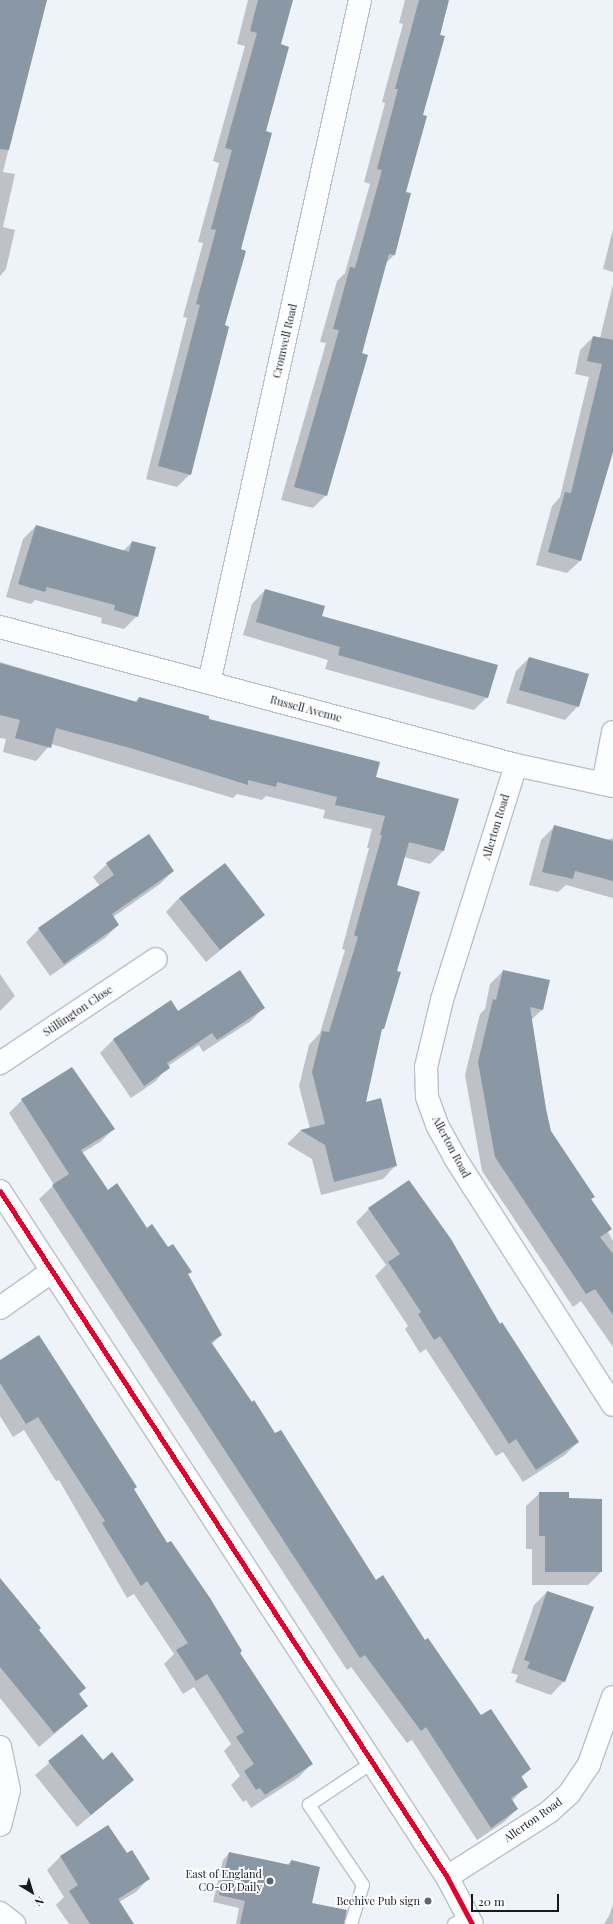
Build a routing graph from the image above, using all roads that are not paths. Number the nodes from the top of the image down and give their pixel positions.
1 (360, 0) edge
2 (0, 627) edge
3 (209, 683) junction
4 (613, 732) edge
5 (516, 765) junction
6 (608, 785) edge
7 (156, 959) dead end
8 (0, 1063) edge
9 (0, 1191) edge
10 (52, 1272) junction
11 (0, 1308) edge
12 (613, 1405) edge
13 (613, 1697) edge
14 (0, 1747) edge
15 (372, 1763) junction
16 (0, 1826) edge
17 (446, 1877) junction
18 (0, 1913) edge
19 (465, 1922) edge
20 (14, 1924) edge
21 (351, 1924) edge

1 - 3 street, Cromwell Road
2 - 3 street, Russell Avenue
3 - 5 street, Russell Avenue
4 - 6 street
5 - 6 street, Russell Avenue
5 - 12 street, Allerton Road
7 - 8 street, Stillington Close
9 - 10 street
10 - 11 street
10 - 15 street
13 - 17 street, Allerton Road
14 - 16 street
15 - 17 street
15 - 21 lane
17 - 19 street
18 - 20 street

